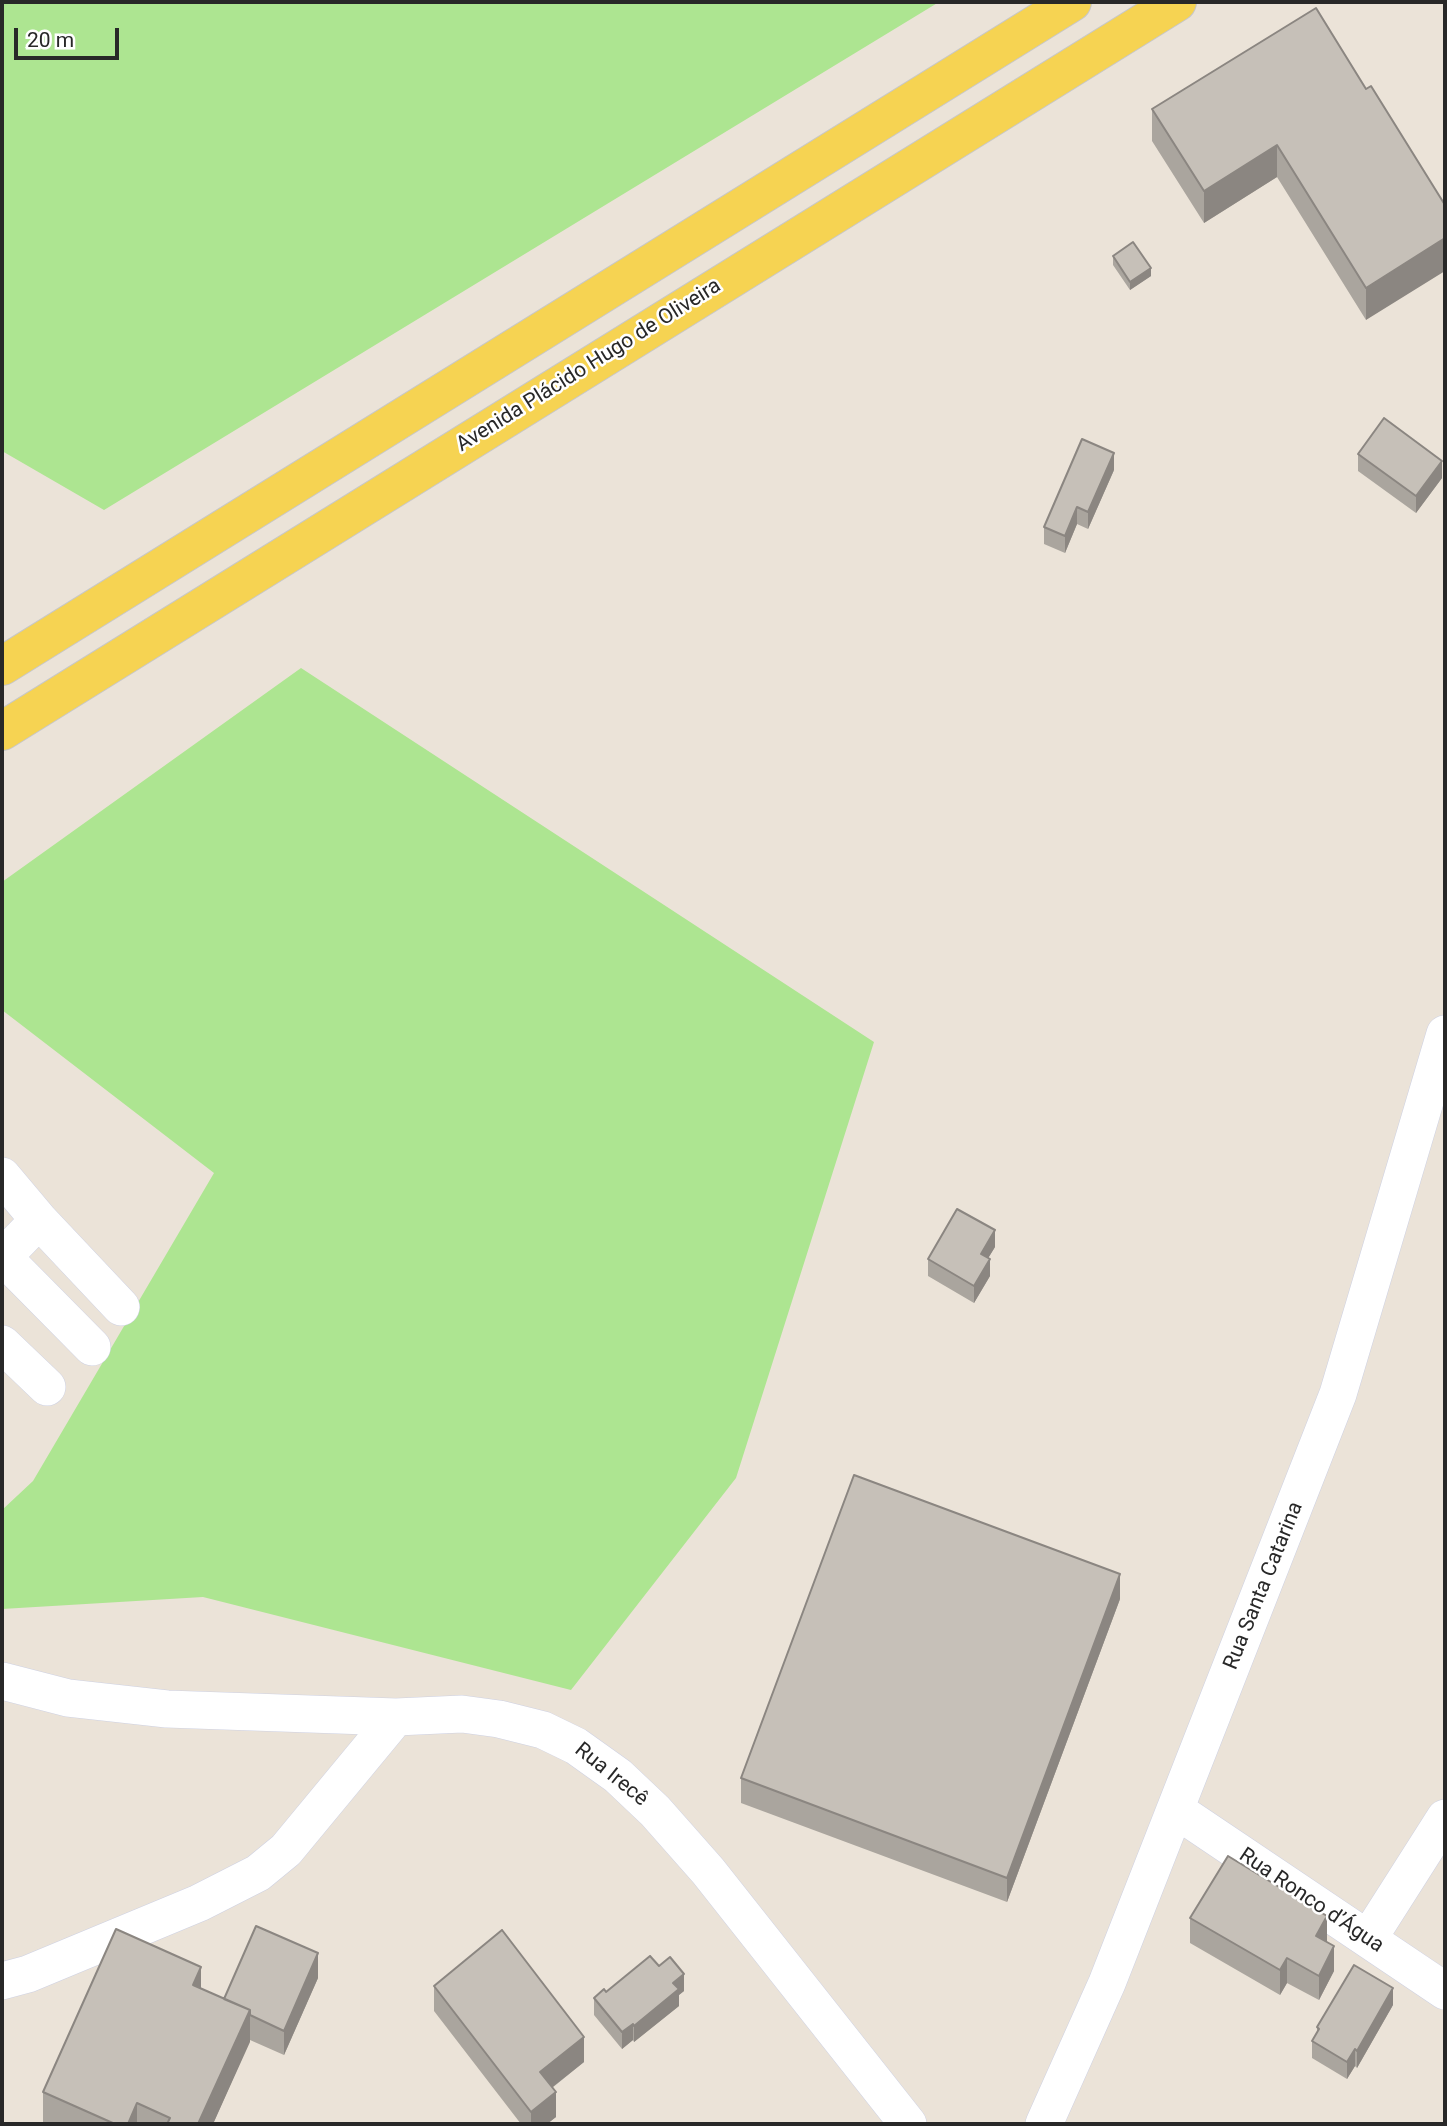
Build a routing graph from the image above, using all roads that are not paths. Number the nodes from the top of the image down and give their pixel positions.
1 (1072, 2) edge
2 (1177, 2) edge
3 (2, 666) edge
4 (2, 730) edge
5 (1445, 1034) edge
6 (2, 1176) edge
7 (39, 1220) junction
8 (2, 1257) edge
9 (121, 1307) dead end
10 (2, 1344) edge
11 (92, 1346) dead end
12 (47, 1387) dead end
13 (2, 1681) edge
14 (396, 1717) junction
15 (1176, 1811) junction
16 (1445, 1818) edge
17 (1368, 1939) junction
18 (2, 1981) edge
19 (1445, 1991) edge
20 (908, 2124) edge
21 (1044, 2124) edge

1 - 3 main road
2 - 4 main road, Avenida Plácido Hugo de Oliveira
5 - 15 street, Rua Santa Catarina
6 - 7 street
7 - 8 street
7 - 9 street
8 - 11 street
10 - 12 street
13 - 14 street, Rua Irecê
14 - 18 street
14 - 20 street, Rua Irecê
15 - 17 street, Rua Ronco d’Água
15 - 21 street, Rua Santa Catarina
16 - 17 street
17 - 19 street, Rua Ronco d’Água

